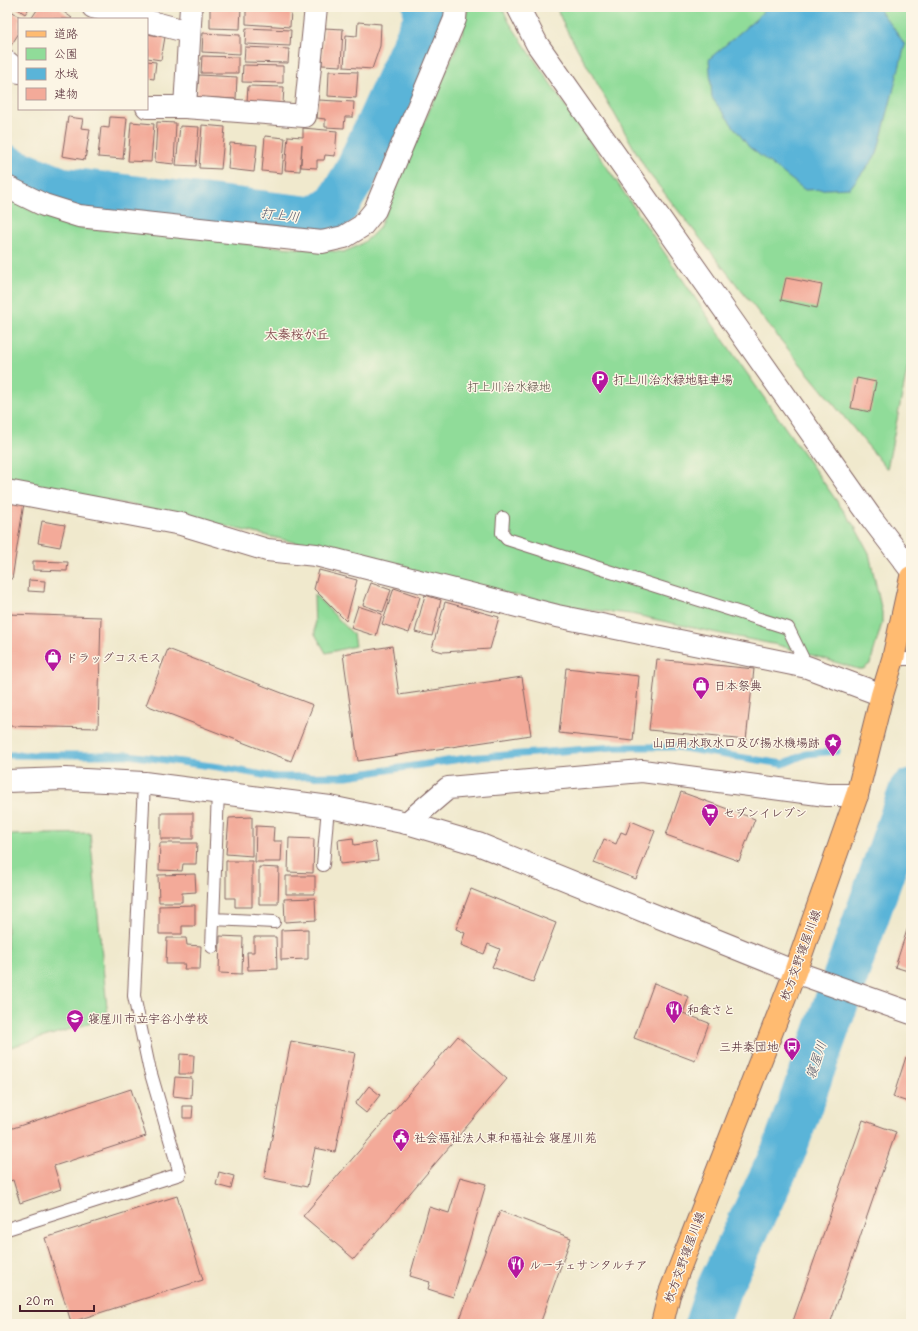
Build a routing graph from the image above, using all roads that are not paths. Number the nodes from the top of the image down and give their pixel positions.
1 (92, 7) edge
2 (191, 7) edge
3 (316, 7) edge
4 (456, 7) edge
5 (518, 7) edge
6 (134, 18) edge
7 (148, 21) edge
8 (189, 32) junction
9 (7, 62) edge
10 (18, 71) edge
11 (185, 107) junction
12 (148, 108) edge
13 (7, 187) edge
14 (7, 491) edge
15 (503, 518) dead end
16 (911, 570) edge
17 (911, 577) edge
18 (902, 659) edge
19 (807, 667) junction
20 (882, 695) junction
21 (7, 781) edge
22 (144, 783) junction
23 (218, 792) junction
24 (857, 795) junction
25 (328, 807) junction
26 (407, 823) junction
27 (324, 865) dead end
28 (213, 919) junction
29 (274, 922) dead end
30 (212, 947) dead end
31 (795, 972) junction
32 (911, 1013) edge
33 (7, 1229) edge
34 (662, 1324) edge

1 - 6 street
2 - 8 street
3 - 11 street
4 - 13 street
5 - 16 street
7 - 8 street
8 - 11 street
9 - 10 street
11 - 12 street
14 - 19 street
15 - 19 lane
17 - 18 main road, 枚方交野寝屋川線
18 - 20 main road, 枚方交野寝屋川線
19 - 20 street
20 - 24 main road, 枚方交野寝屋川線
21 - 22 street
22 - 23 street
22 - 33 lane
23 - 25 street
23 - 28 lane
24 - 26 street
24 - 31 main road, 枚方交野寝屋川線
25 - 26 street
25 - 27 lane
26 - 31 street
28 - 29 lane
28 - 30 lane
31 - 32 street
31 - 34 main road, 枚方交野寝屋川線

